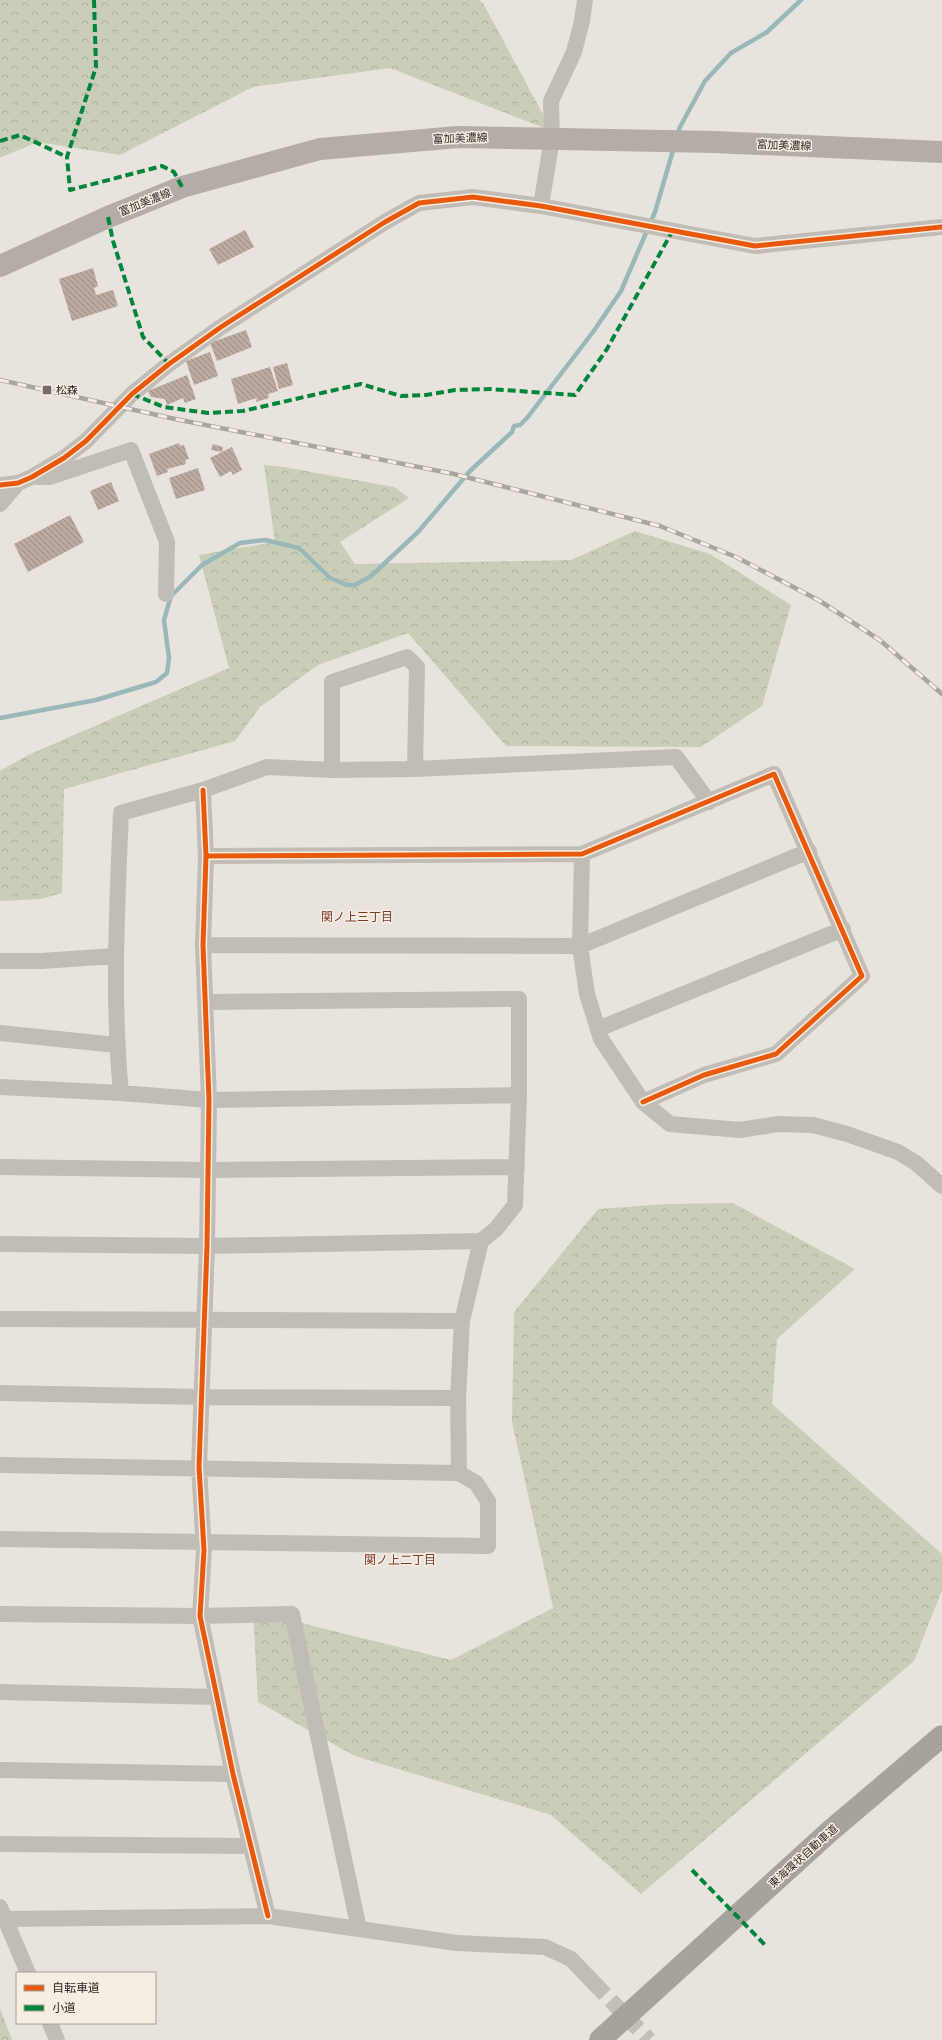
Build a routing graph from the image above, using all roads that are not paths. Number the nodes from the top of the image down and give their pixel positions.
1 (585, 0) edge
2 (552, 138) junction
3 (942, 152) edge
4 (541, 206) junction
5 (942, 227) edge
6 (0, 266) edge
7 (25, 480) junction
8 (0, 485) edge
9 (0, 504) edge
10 (166, 594) dead end
11 (415, 769) junction
12 (332, 770) junction
13 (203, 790) junction
14 (709, 802) junction
15 (809, 851) junction
16 (582, 854) junction
17 (206, 856) junction
18 (843, 929) junction
19 (203, 945) junction
20 (580, 946) junction
21 (116, 956) junction
22 (0, 961) edge
23 (206, 1002) junction
24 (598, 1029) junction
25 (0, 1033) edge
26 (116, 1045) junction
27 (0, 1087) edge
28 (121, 1093) junction
29 (519, 1096) junction
30 (209, 1100) junction
31 (643, 1102) junction
32 (0, 1167) edge
33 (517, 1167) junction
34 (208, 1170) junction
35 (942, 1186) edge
36 (481, 1241) junction
37 (0, 1244) edge
38 (207, 1246) junction
39 (0, 1319) edge
40 (204, 1319) junction
41 (462, 1321) junction
42 (0, 1393) edge
43 (202, 1397) junction
44 (458, 1398) junction
45 (0, 1465) edge
46 (199, 1467) junction
47 (459, 1473) junction
48 (0, 1539) edge
49 (203, 1541) junction
50 (0, 1614) edge
51 (200, 1616) junction
52 (0, 1692) edge
53 (217, 1697) junction
54 (942, 1736) edge
55 (0, 1770) edge
56 (233, 1774) junction
57 (0, 1844) edge
58 (251, 1846) junction
59 (2, 1913) edge
60 (268, 1916) junction
61 (359, 1929) junction
62 (28, 1972) edge
63 (668, 1980) junction
64 (594, 1983) tunnel mouth
65 (50, 2024) edge
66 (57, 2040) edge
67 (600, 2040) edge
68 (611, 2040) edge

1 - 2 street
2 - 3 main road, 富加美濃線
2 - 4 street
2 - 6 main road, 富加美濃線
4 - 5 street
4 - 7 street
7 - 8 street
7 - 9 street
7 - 10 street
11 - 12 street
11 - 12 street
11 - 14 street
12 - 13 street
13 - 17 street
13 - 21 street
14 - 15 street
14 - 16 street
15 - 18 street
15 - 20 street
16 - 17 street
16 - 20 street
17 - 19 street
18 - 24 street
18 - 31 street
19 - 20 street
19 - 23 street
20 - 24 street
21 - 22 street
21 - 26 street
23 - 29 street
23 - 30 street
24 - 31 street
25 - 26 street
26 - 28 street
27 - 28 street
28 - 30 street
29 - 30 street
29 - 33 street
30 - 34 street
31 - 35 street
32 - 34 street
33 - 34 street
33 - 36 street
34 - 38 street
36 - 38 street
36 - 41 street
37 - 38 street
38 - 40 street
39 - 40 street
40 - 41 street
40 - 43 street
41 - 44 street
42 - 43 street
43 - 44 street
43 - 46 street
44 - 47 street
45 - 46 street
46 - 47 street
46 - 49 street
47 - 49 street
48 - 49 street
49 - 51 street
50 - 51 street
51 - 53 street
51 - 61 street
52 - 53 street
53 - 56 street
54 - 63 highway, 東海環状自動車道
55 - 56 street
56 - 58 street
57 - 58 street
58 - 60 street
59 - 60 street
59 - 62 street
60 - 61 street
61 - 64 street
63 - 67 highway, 東海環状自動車道
63 - 68 highway, 東海環状自動車道
65 - 66 street

